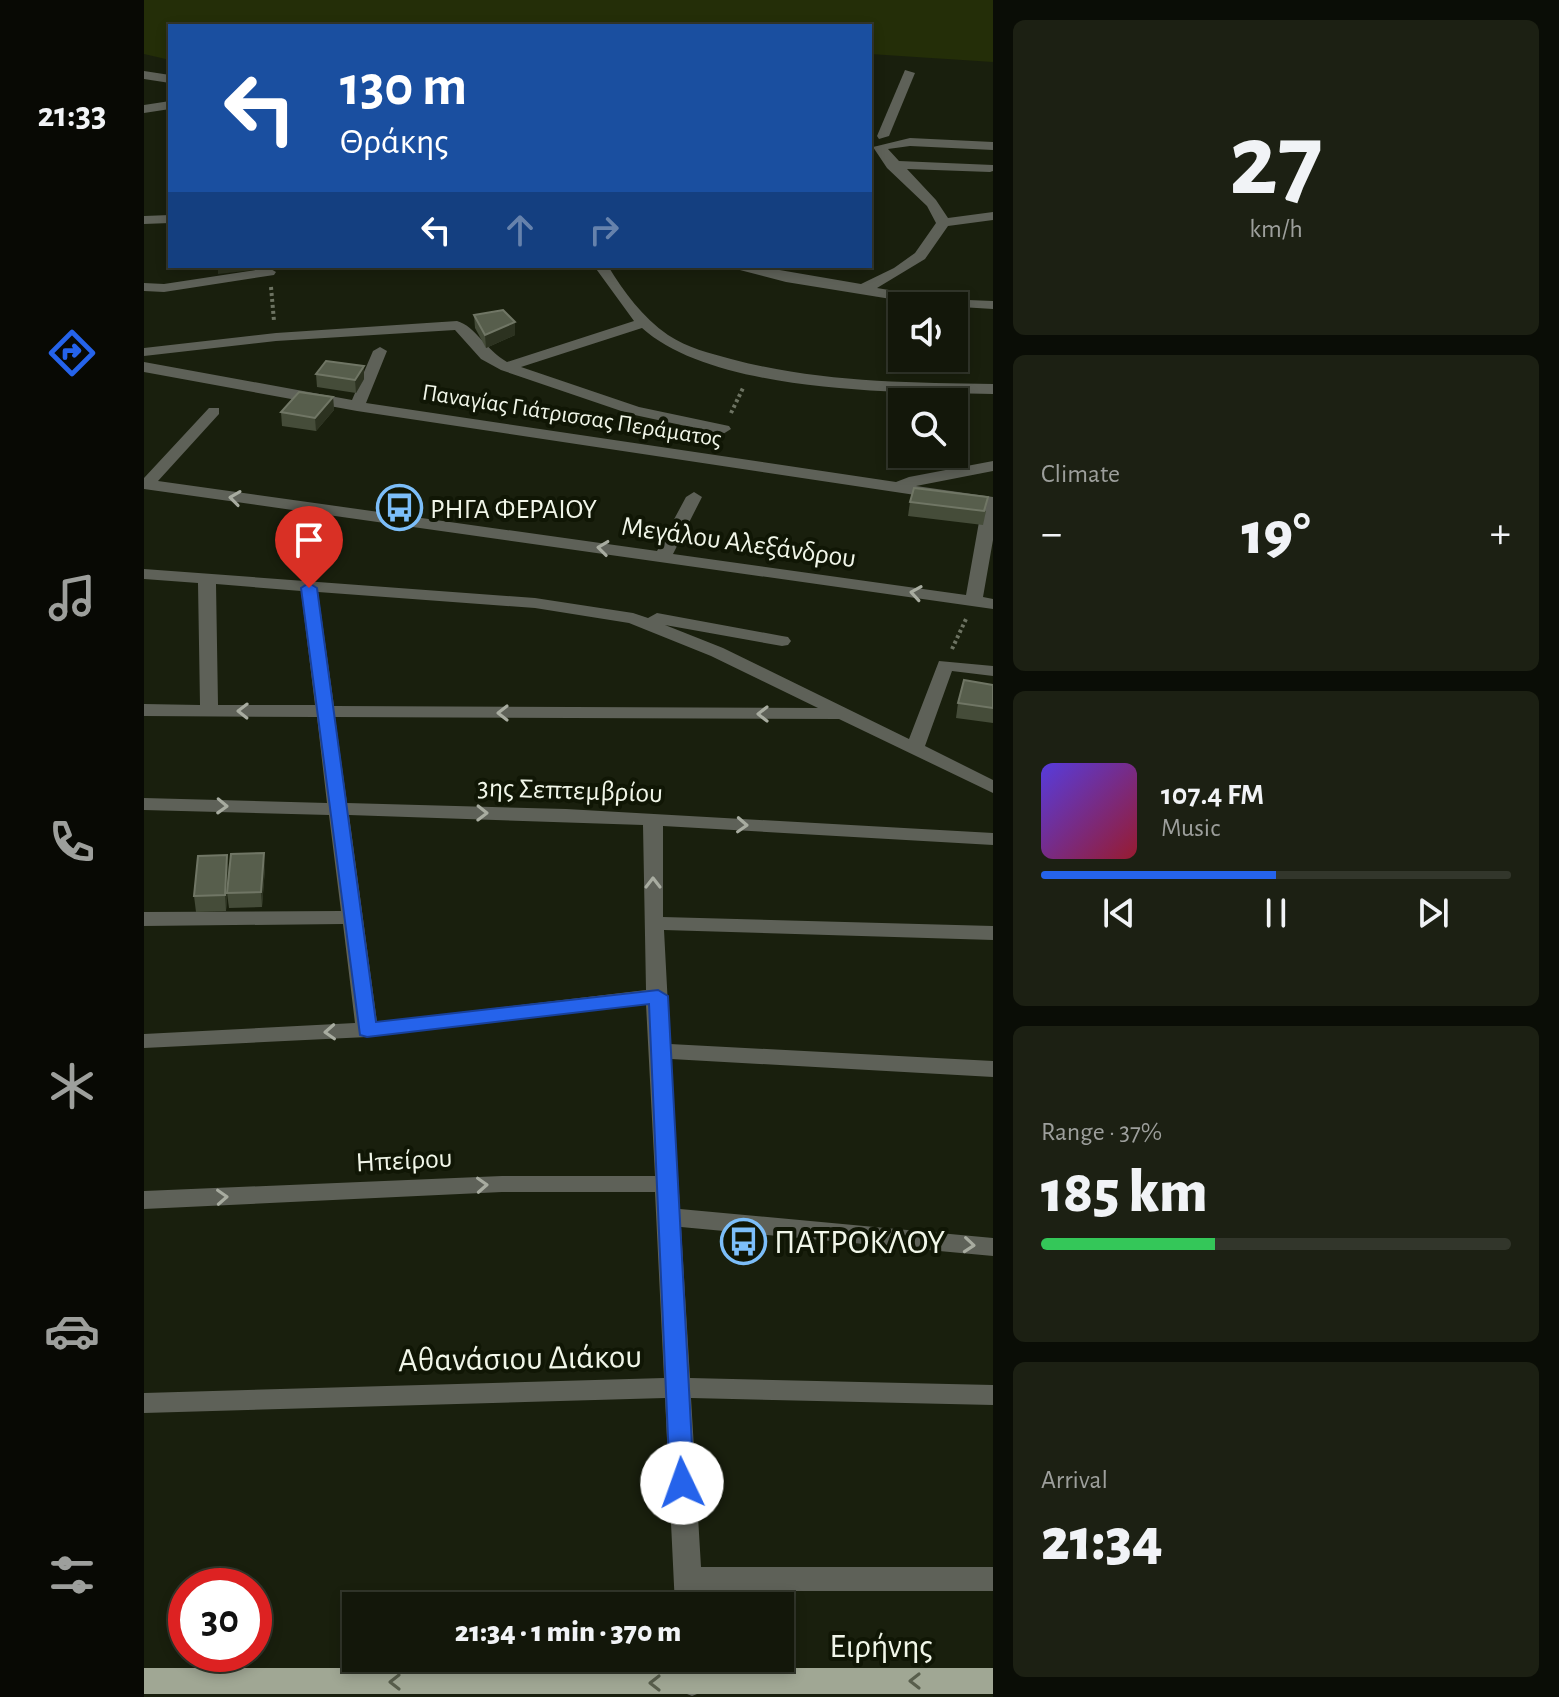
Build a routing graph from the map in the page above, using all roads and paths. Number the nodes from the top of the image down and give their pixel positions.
1 (909, 73) dead end
2 (144, 75) edge
3 (168, 79) edge
4 (168, 105) edge
5 (144, 109) edge
6 (875, 141) edge
7 (993, 146) edge
8 (892, 165) junction
9 (990, 168) dead end
10 (993, 216) edge
11 (168, 219) edge
12 (144, 220) edge
13 (943, 223) junction
14 (602, 268) edge
15 (753, 269) edge
16 (269, 272) joint
17 (144, 287) edge
18 (862, 289) junction
19 (993, 305) edge
20 (643, 323) junction
21 (657, 333) junction
22 (276, 337) junction
23 (380, 351) dead end
24 (144, 352) edge
25 (144, 367) edge
26 (506, 367) junction
27 (751, 371) junction
28 (993, 382) edge
29 (993, 389) edge
30 (357, 406) junction
31 (214, 411) dead end
32 (723, 429) joint
33 (993, 466) edge
34 (145, 484) edge
35 (896, 488) junction
36 (694, 497) dead end
37 (992, 502) edge
38 (664, 555) junction
39 (144, 574) edge
40 (207, 579) junction
41 (309, 588) junction
42 (974, 602) junction
43 (993, 604) edge
44 (633, 618) junction
45 (782, 641) dead end
46 (945, 665) junction
47 (993, 671) edge
48 (144, 710) edge
49 (209, 710) junction
50 (325, 712) junction
51 (841, 714) junction
52 (915, 748) junction
53 (993, 787) edge
54 (144, 804) edge
55 (338, 810) junction
56 (653, 820) junction
57 (993, 839) edge
58 (993, 845) edge
59 (352, 917) junction
60 (144, 919) edge
61 (653, 923) junction
62 (993, 933) edge
63 (658, 996) junction
64 (367, 1030) junction
65 (144, 1041) edge
66 (661, 1051) junction
67 (993, 1069) edge
68 (667, 1184) junction
69 (144, 1200) edge
70 (669, 1217) junction
71 (993, 1247) edge
72 (678, 1388) junction
73 (993, 1395) edge
74 (144, 1403) edge
75 (993, 1579) edge
76 (688, 1592) edge
77 (592, 1672) edge
78 (747, 1672) edge
79 (144, 1681) edge
80 (993, 1681) edge

1 - 6 street
2 - 3 street
4 - 5 street
6 - 7 street
6 - 8 street
8 - 9 street
8 - 13 street
10 - 13 street
11 - 12 street
13 - 18 street
14 - 20 street
15 - 18 street
16 - 17 street
16 - 22 path
18 - 19 street
20 - 21 street
20 - 26 street
21 - 27 street
21 - 28 street
22 - 24 street
22 - 26 street
23 - 30 street
25 - 30 street, Παναγίας Γιάτρισσας Περάματος
26 - 32 street
27 - 29 street
27 - 32 path
30 - 35 street, Παναγίας Γιάτρισσας Περάματος
31 - 34 street
33 - 35 street
38 -> 34 street, Μεγάλου Αλεξάνδρου
35 - 37 street, Παναγίας Γιάτρισσας Περάματος
36 - 38 street
37 - 42 street
42 -> 38 street, Μεγάλου Αλεξάνδρου
39 - 40 street
40 - 41 street
40 - 49 street
41 - 44 street
41 - 50 street
42 - 43 street, Μεγάλου Αλεξάνδρου
42 - 46 path
44 - 45 street
44 - 51 street
46 - 47 street
46 - 52 street
48 - 49 street
50 -> 49 street
51 -> 50 street
50 - 55 street
51 - 52 street
52 - 53 street
54 -> 55 street, 3ης Σεπτεμβρίου
55 -> 56 street, 3ης Σεπτεμβρίου
55 - 59 street
56 -> 57 street, 3ης Σεπτεμβρίου
61 -> 56 street
57 - 58 street
59 - 60 street
59 - 64 street
61 - 62 street
61 - 63 street
63 - 64 street
63 - 66 street
64 -> 65 street
66 - 67 street
66 - 68 street
69 -> 68 street, Ηπείρου
68 - 70 street
70 -> 71 street
70 - 72 street
72 - 73 street, Αθανάσιου Διάκου
72 - 74 street, Αθανάσιου Διάκου
72 - 76 street
75 - 76 street
77 -> 79 main road, Ειρήνης
80 -> 78 main road, Ειρήνης

